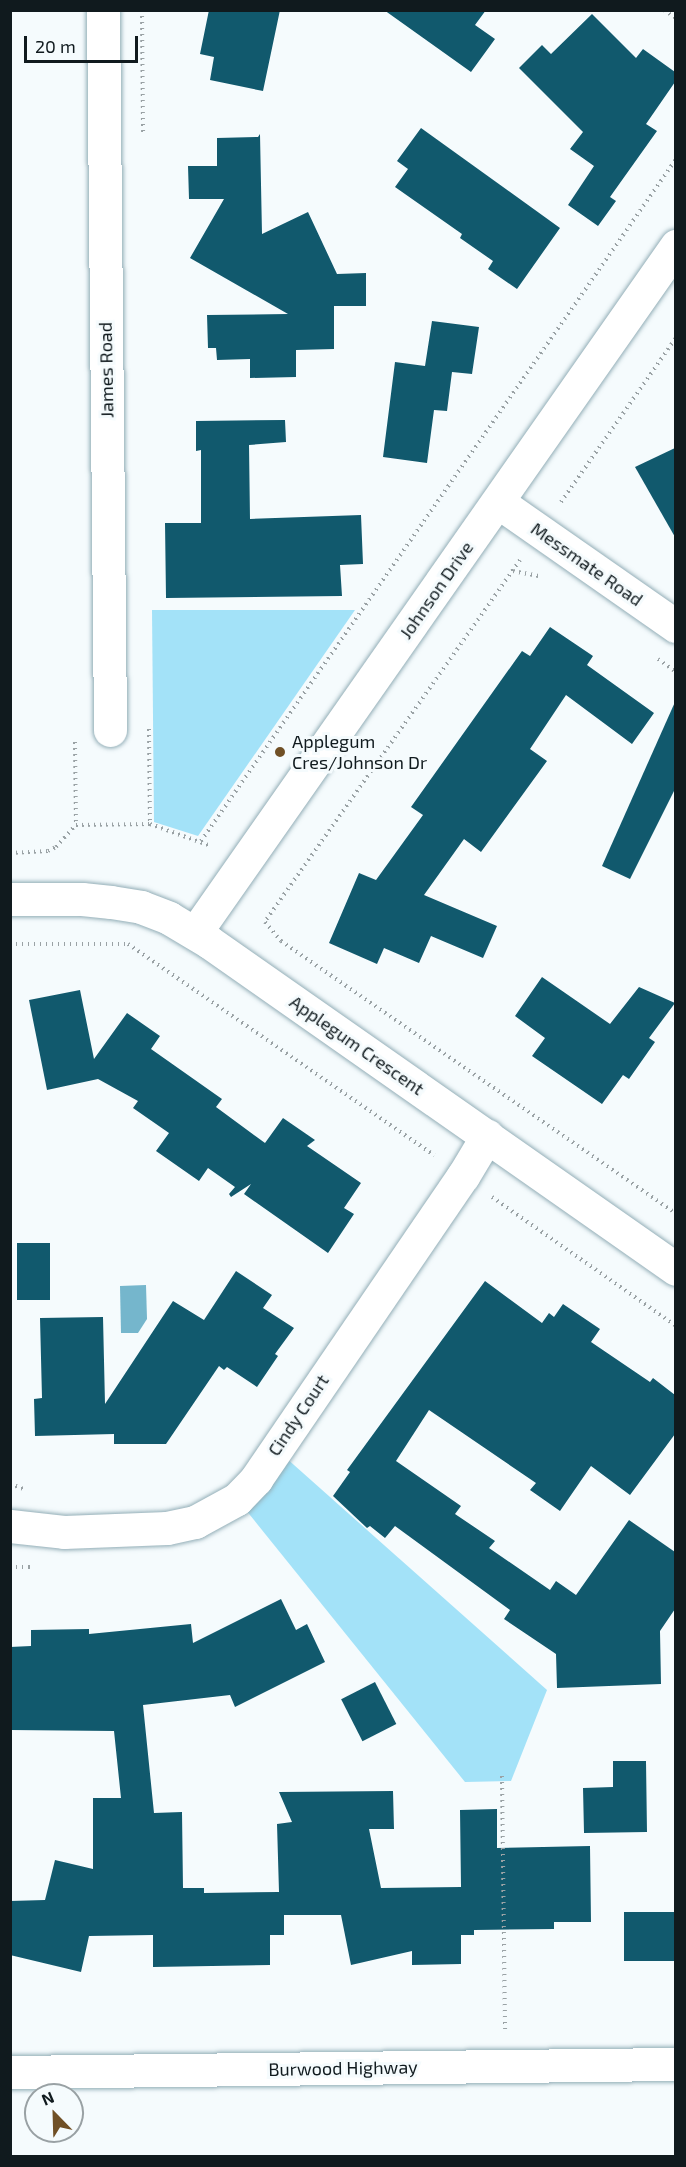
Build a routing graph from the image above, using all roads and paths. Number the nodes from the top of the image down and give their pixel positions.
1 (103, 10) edge
2 (664, 10) edge
3 (675, 18) edge
4 (675, 159) edge
5 (675, 246) edge
6 (675, 338) edge
7 (562, 501) dead end
8 (498, 502) junction
9 (513, 571) dead end
10 (675, 627) edge
11 (110, 730) dead end
12 (10, 853) edge
13 (10, 899) edge
14 (195, 933) junction
15 (10, 944) edge
16 (487, 1136) junction
17 (427, 1165) dead end
18 (493, 1198) dead end
19 (675, 1213) edge
20 (675, 1269) edge
21 (675, 1326) edge
22 (10, 1484) edge
23 (32, 1492) dead end
24 (10, 1526) edge
25 (502, 1776) dead end
26 (506, 2036) dead end
27 (675, 2064) edge
28 (10, 2072) edge

1 - 11 street, James Road
2 - 3 path
4 - 12 path
5 - 8 street, Johnson Drive
6 - 7 path
8 - 10 street, Messmate Road
8 - 14 street, Johnson Drive
9 - 19 path
13 - 14 street, Applegum Crescent
14 - 16 street, Applegum Crescent
15 - 17 path
16 - 20 street, Applegum Crescent
16 - 24 street, Cindy Court
18 - 21 path
22 - 23 path
25 - 26 path
27 - 28 street, Burwood Highway

